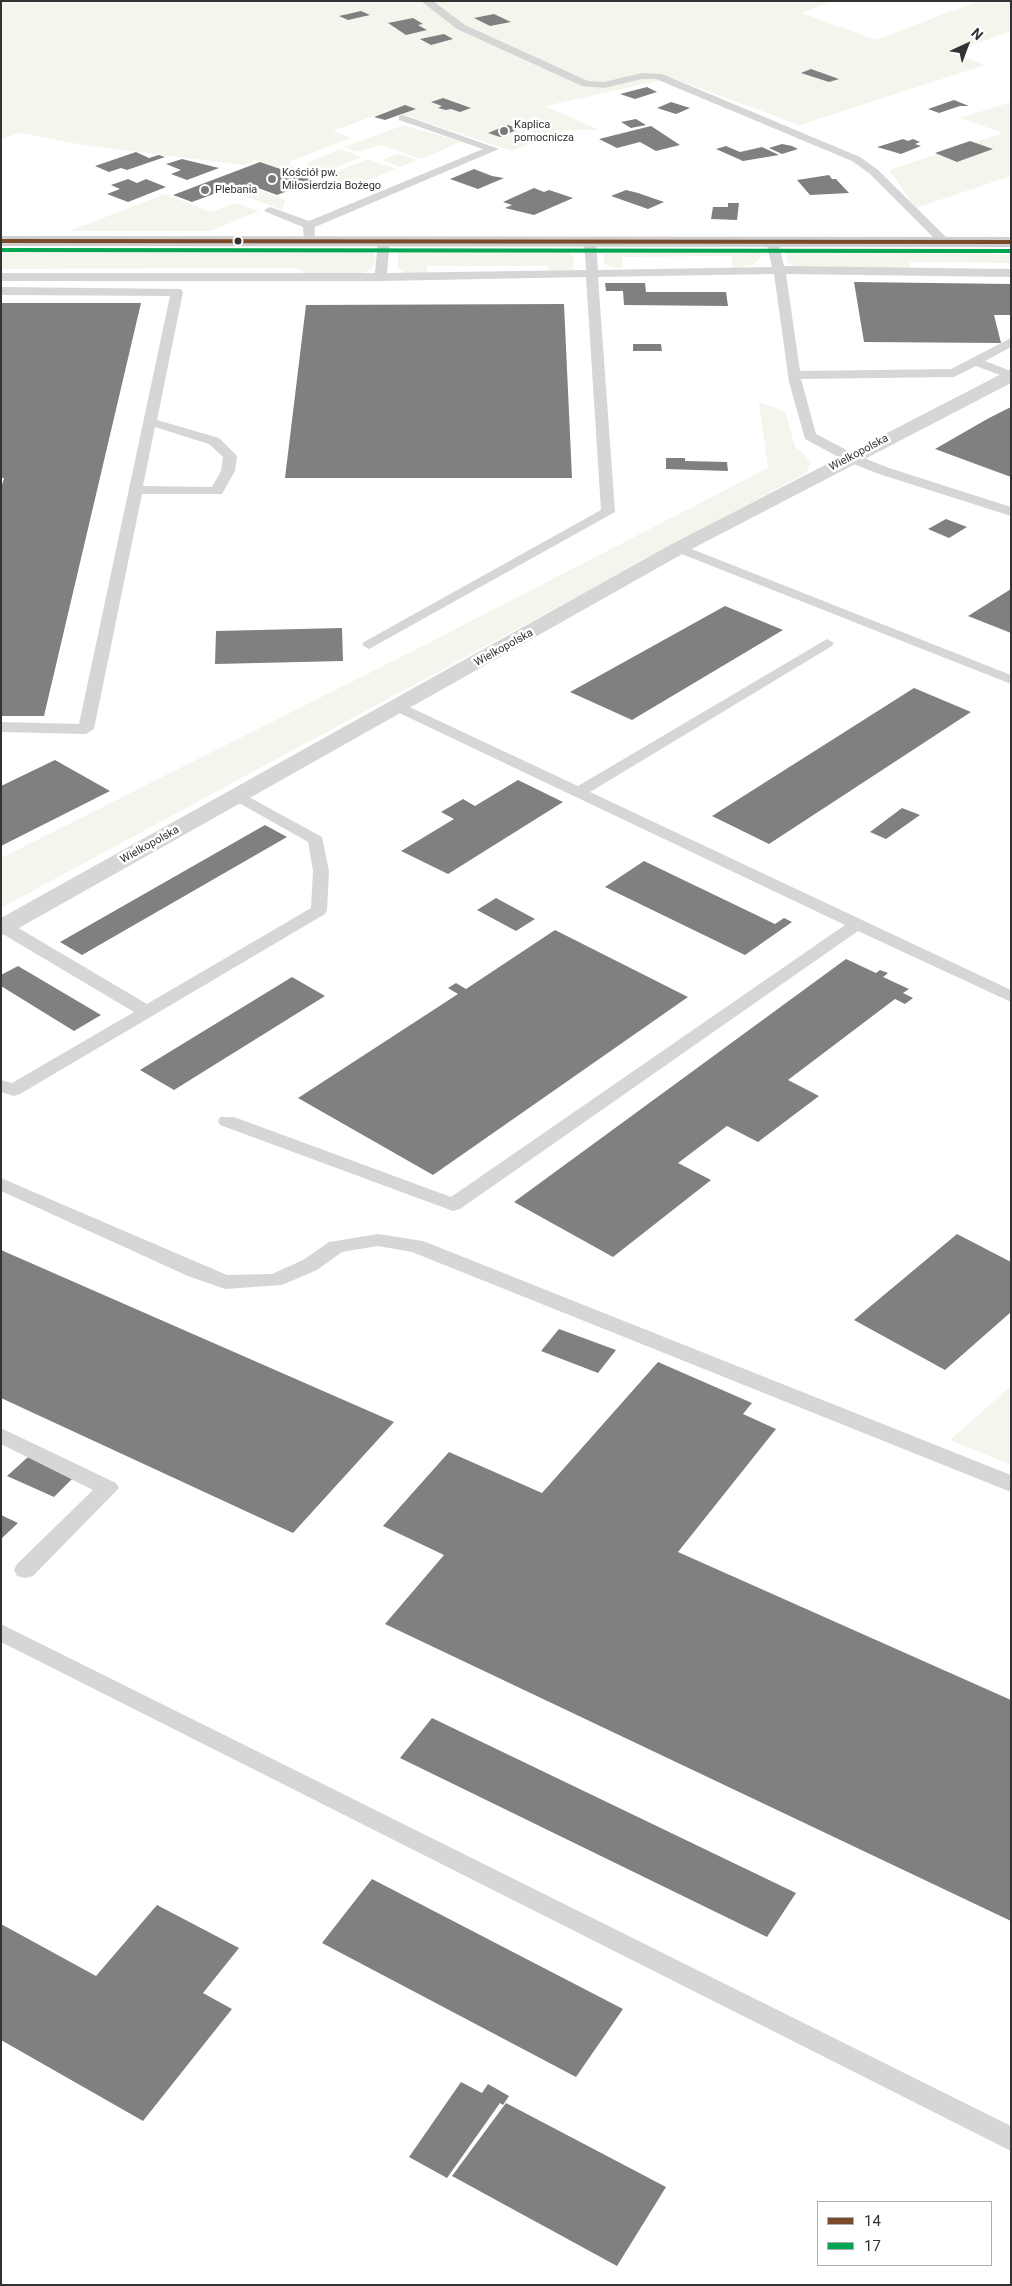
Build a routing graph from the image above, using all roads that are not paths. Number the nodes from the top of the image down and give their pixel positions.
1 (426, 1) edge
2 (403, 118) dead end
3 (270, 210) dead end
4 (309, 233) junction
5 (1, 241) edge
6 (384, 241) junction
7 (590, 241) junction
8 (772, 241) junction
9 (944, 241) junction
10 (1011, 242) edge
11 (780, 270) junction
12 (1011, 273) edge
13 (593, 275) junction
14 (1, 277) edge
15 (382, 277) junction
16 (1, 291) edge
17 (1011, 342) edge
18 (976, 362) junction
19 (795, 375) junction
20 (1010, 375) edge
21 (150, 422) junction
22 (851, 458) junction
23 (136, 490) junction
24 (1011, 512) edge
25 (680, 548) junction
26 (827, 643) dead end
27 (369, 645) dead end
28 (1011, 680) edge
29 (398, 707) junction
30 (1, 727) edge
31 (578, 792) junction
32 (238, 796) junction
33 (857, 924) junction
34 (3, 928) edge
35 (1011, 997) edge
36 (146, 1012) junction
37 (1, 1086) edge
38 (226, 1121) dead end
39 (1, 1184) edge
40 (1, 1435) edge
41 (1011, 1484) edge
42 (25, 1570) dead end
43 (1, 1632) edge
44 (1011, 2139) edge

1 - 9 lane
2 - 4 lane
3 - 4 lane
4 - 5 street
4 - 6 street
6 - 7 street
6 - 15 lane
7 - 8 street
7 - 13 lane
8 - 9 street
8 - 11 lane
9 - 10 street
11 - 12 lane
11 - 13 lane
11 - 19 lane
13 - 15 lane
13 - 27 lane
14 - 15 lane
16 - 21 lane
17 - 18 lane
18 - 19 lane
18 - 20 lane
19 - 22 lane
20 - 22 street, Wielkopolska
21 - 23 lane
21 - 23 lane
22 - 24 lane
22 - 25 street, Wielkopolska
23 - 30 lane
25 - 28 lane
25 - 29 street, Wielkopolska
26 - 31 lane
29 - 31 lane
29 - 32 street, Wielkopolska
31 - 33 lane
32 - 34 street, Wielkopolska
32 - 36 lane
33 - 35 lane
33 - 38 lane
34 - 36 lane
36 - 37 lane
39 - 41 lane
40 - 42 lane
43 - 44 lane

